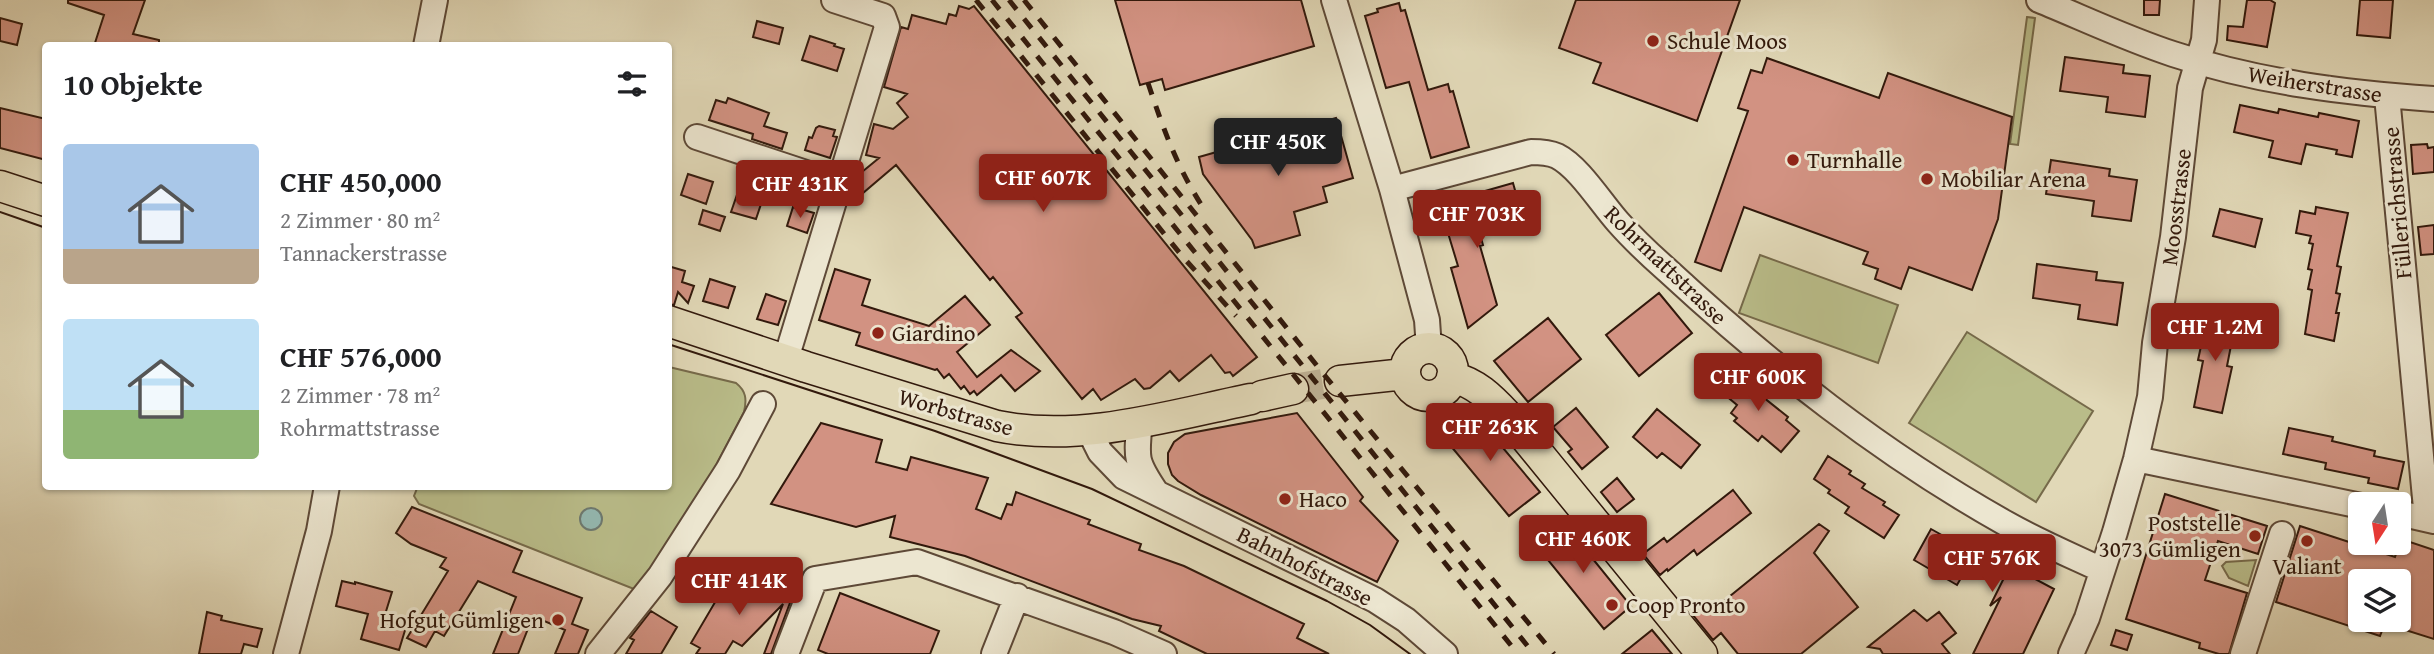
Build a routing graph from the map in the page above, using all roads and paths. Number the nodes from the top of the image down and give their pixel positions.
1 (435, 0) edge
2 (834, 0) edge
3 (1334, 0) edge
4 (2039, 0) edge
5 (2207, 0) edge
6 (427, 42) edge
7 (2197, 61) junction
8 (2387, 96) junction
9 (2434, 99) edge
10 (697, 137) dead end
11 (839, 184) junction
12 (0, 186) edge
13 (1392, 189) junction
14 (42, 200) edge
15 (672, 322) edge
16 (1429, 349) junction
17 (786, 359) junction
18 (1405, 373) junction
19 (1452, 377) junction
20 (1340, 381) tunnel mouth
21 (1293, 389) tunnel mouth
22 (762, 404) dead end
23 (1140, 421) junction
24 (1089, 430) junction
25 (2136, 459) junction
26 (326, 490) edge
27 (1156, 492) junction
28 (2348, 503) edge
29 (2412, 516) edge
30 (2431, 520) edge
31 (2282, 534) dead end
32 (2102, 570) junction
33 (1017, 596) junction
34 (286, 654) edge
35 (598, 654) edge
36 (786, 654) edge
37 (994, 654) edge
38 (1164, 654) edge
39 (1445, 654) edge
40 (1702, 654) edge
41 (2071, 654) edge
42 (2243, 654) edge

1 - 6 street
2 - 11 street
3 - 13 street
4 - 7 street, Weiherstrasse
5 - 7 street, Moosstrasse
7 - 8 street, Weiherstrasse
7 - 25 street, Moosstrasse
8 - 9 street, Weiherstrasse
8 - 30 street, Füllerichstrasse
10 - 11 street
11 - 17 street
12 - 14 main road
13 - 16 street
13 - 32 street, Rohrmattstrasse
15 - 17 main road, Worbstrasse
16 - 18 main road
16 - 19 main road
17 - 24 main road, Worbstrasse
18 - 19 main road
18 - 20 main road
19 - 40 main road
21 - 23 main road, Worbstrasse
22 - 35 street
23 - 24 main road, Worbstrasse
23 - 27 street
24 - 27 street, Bahnhofstrasse
25 - 28 street
25 - 32 street, Moosstrasse
26 - 34 street
27 - 39 street, Bahnhofstrasse
29 - 30 street, Füllerichstrasse
31 - 42 street
32 - 41 street, Moosstrasse
33 - 36 street
33 - 37 street
33 - 38 street

